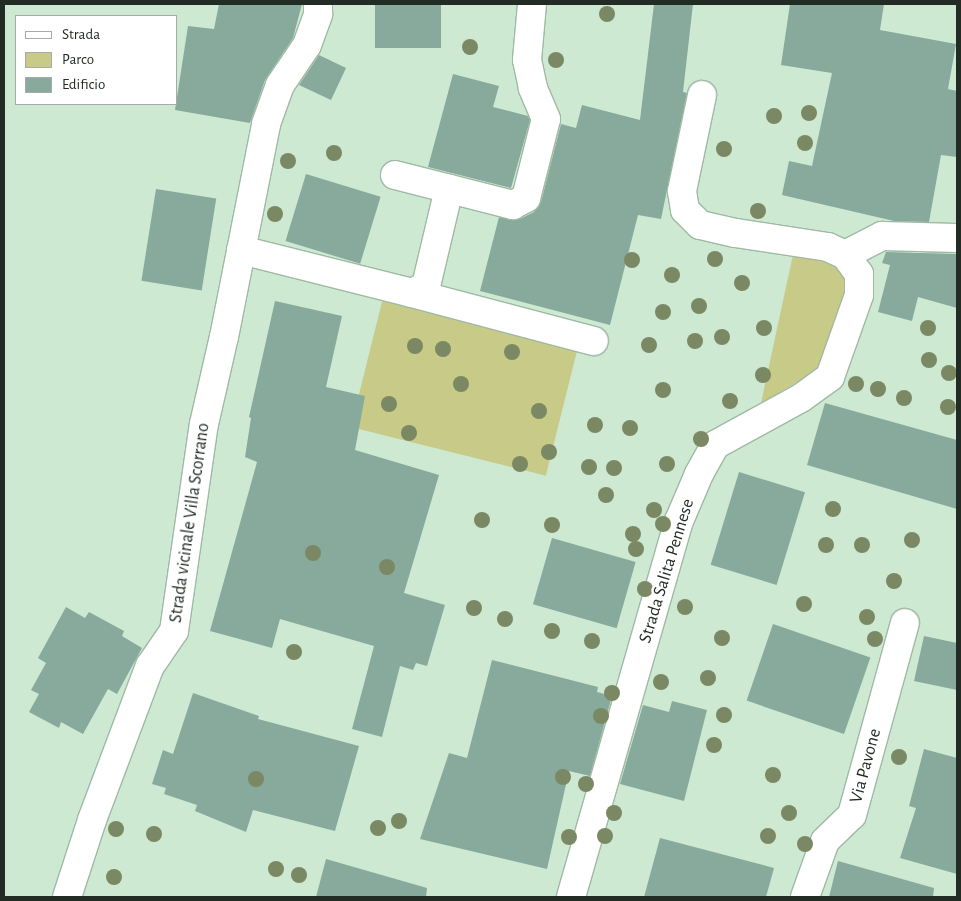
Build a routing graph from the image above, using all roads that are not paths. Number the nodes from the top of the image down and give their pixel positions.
1 (318, 4) edge
2 (532, 4) edge
3 (702, 95) dead end
4 (395, 175) dead end
5 (449, 189) junction
6 (957, 238) edge
7 (241, 250) junction
8 (845, 255) junction
9 (412, 293) junction
10 (594, 340) dead end
11 (905, 623) dead end
12 (67, 897) edge
13 (571, 897) edge
14 (805, 897) edge

1 - 7 street, Strada vicinale Villa Scorrano
2 - 5 street
3 - 8 street
4 - 5 street
5 - 9 street
6 - 8 street
7 - 9 street
7 - 12 street, Strada vicinale Villa Scorrano
8 - 13 street, Strada Salita Pennese
9 - 10 street
11 - 14 street, Via Pavone

